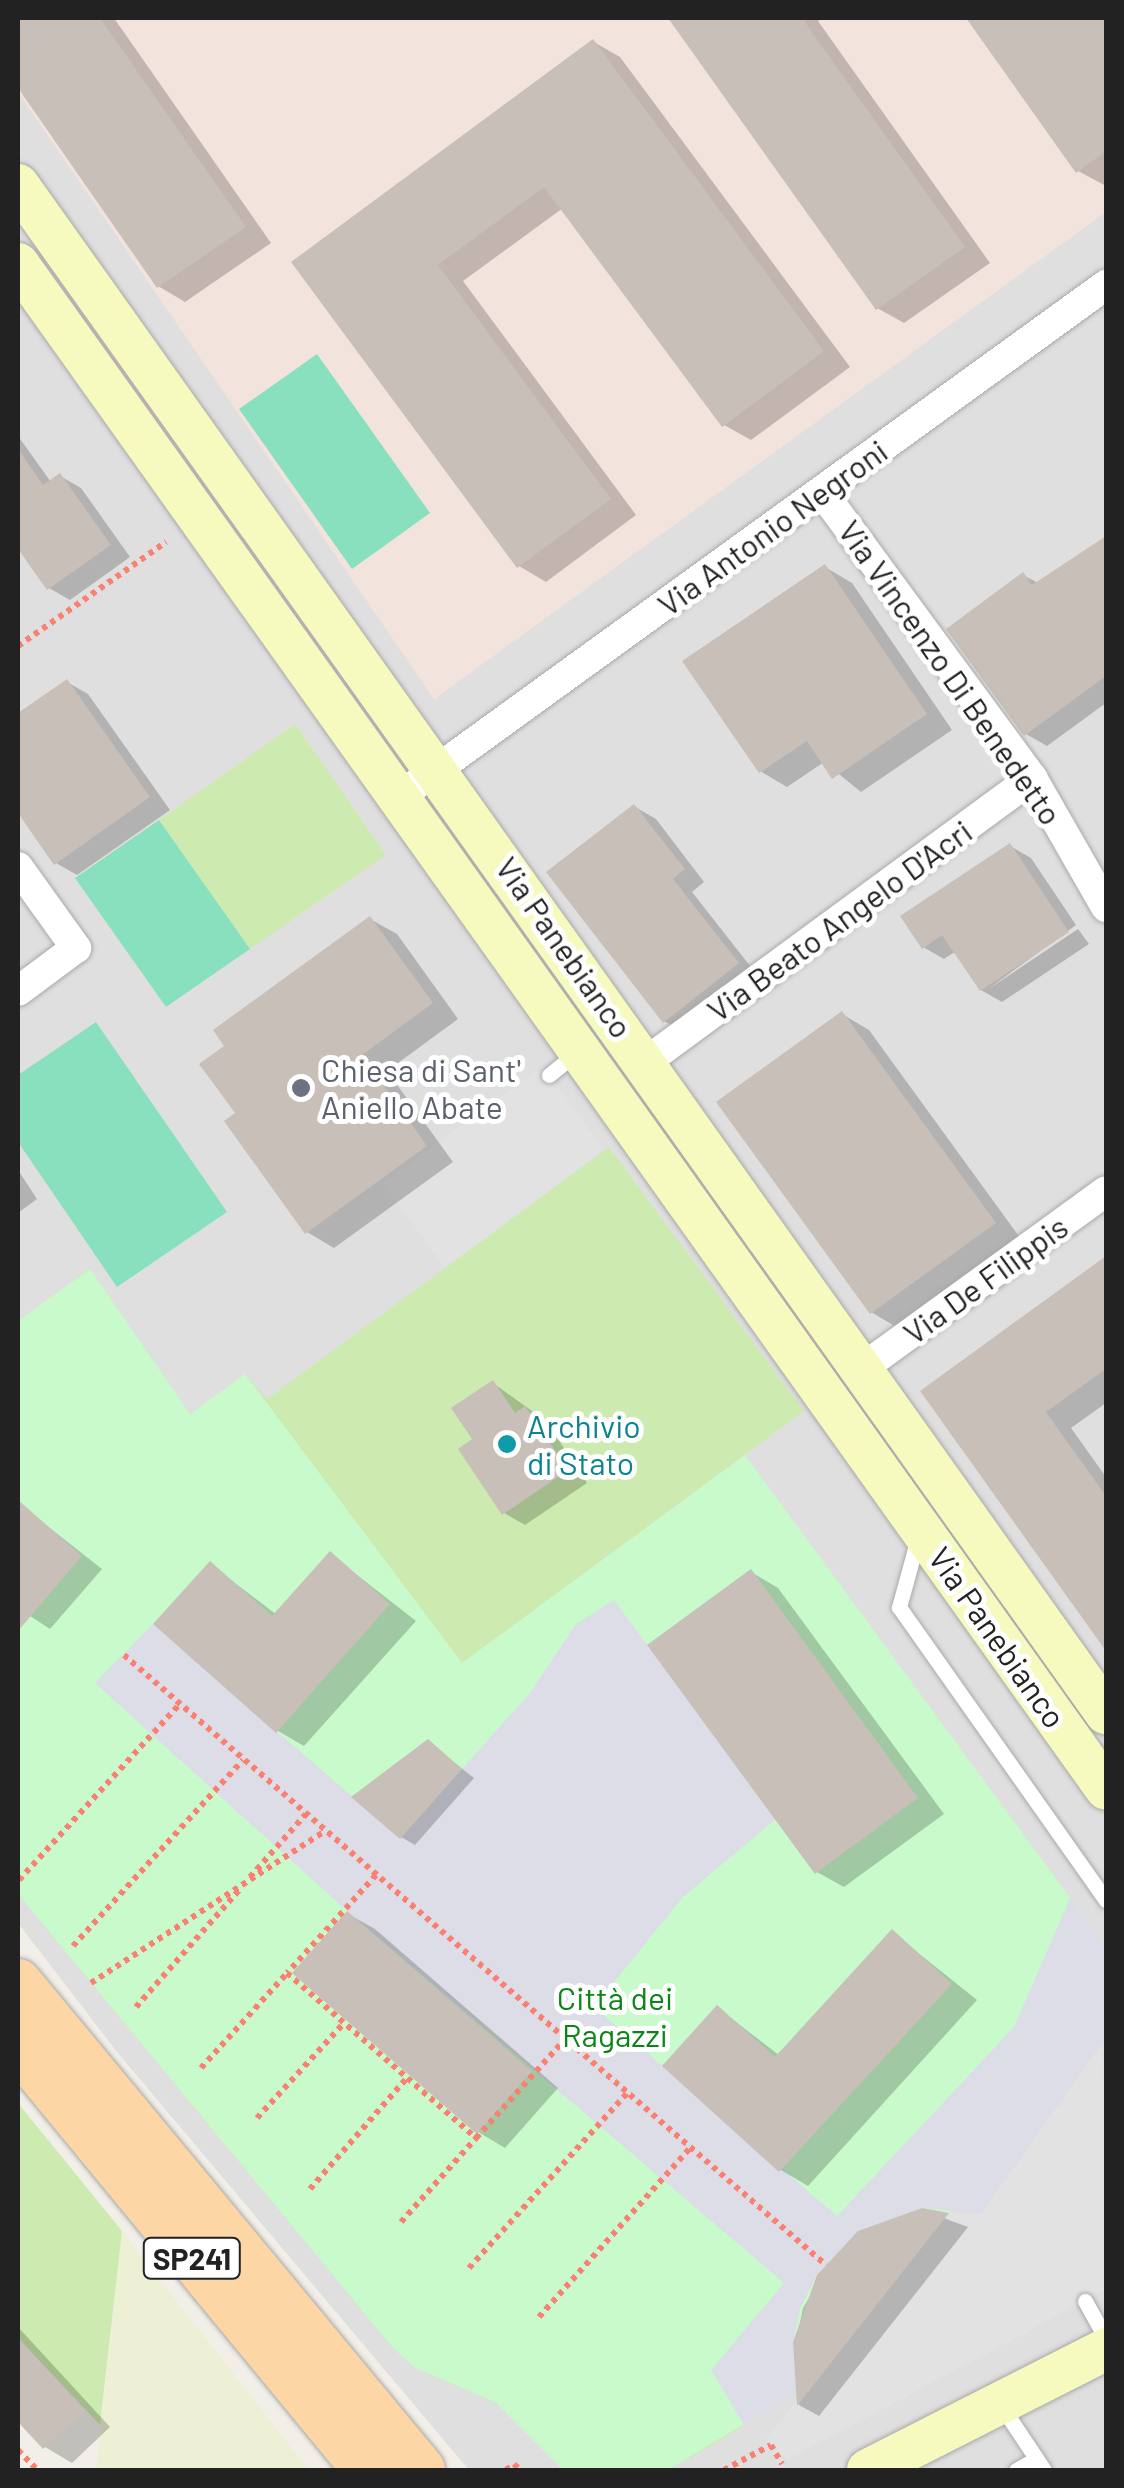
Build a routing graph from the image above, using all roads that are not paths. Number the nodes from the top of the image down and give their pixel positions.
1 (18, 185) edge
2 (19, 270) edge
3 (1106, 285) edge
4 (822, 492) junction
5 (437, 769) junction
6 (1032, 778) junction
7 (400, 796) junction
8 (18, 868) edge
9 (1106, 907) edge
10 (18, 991) edge
11 (646, 1062) junction
12 (1106, 1190) edge
13 (864, 1367) junction
14 (921, 1528) junction
15 (1106, 1713) edge
16 (1106, 1788) edge
17 (1106, 1900) edge
18 (18, 1984) edge
19 (18, 2046) edge
20 (1085, 2301) dead end
21 (1106, 2338) edge
22 (1106, 2349) edge
23 (999, 2402) junction
24 (1040, 2465) edge
25 (367, 2470) edge
26 (421, 2470) edge
27 (868, 2470) edge
28 (1016, 2470) edge

1 - 5 street, Via Panebianco
2 - 7 street, Via Panebianco
3 - 4 street, Via Antonio Negroni
4 - 5 street, Via Antonio Negroni
4 - 6 street, Via Vincenzo Di Benedetto
5 - 7 street, Via Antonio Negroni
5 - 11 street, Via Panebianco
6 - 9 street, Via Vincenzo Di Benedetto
6 - 11 street, Via Beato Angelo D'Acri
7 - 14 street, Via Panebianco
8 - 10 street
11 - 13 street, Via Panebianco
12 - 13 street, Via De Filippis
13 - 15 street, Via Panebianco
14 - 16 street, Via Panebianco
14 - 17 lane
18 - 26 main road
19 - 25 main road, SP241
20 - 21 lane
22 - 23 street
23 - 24 lane
23 - 27 street
24 - 28 lane

